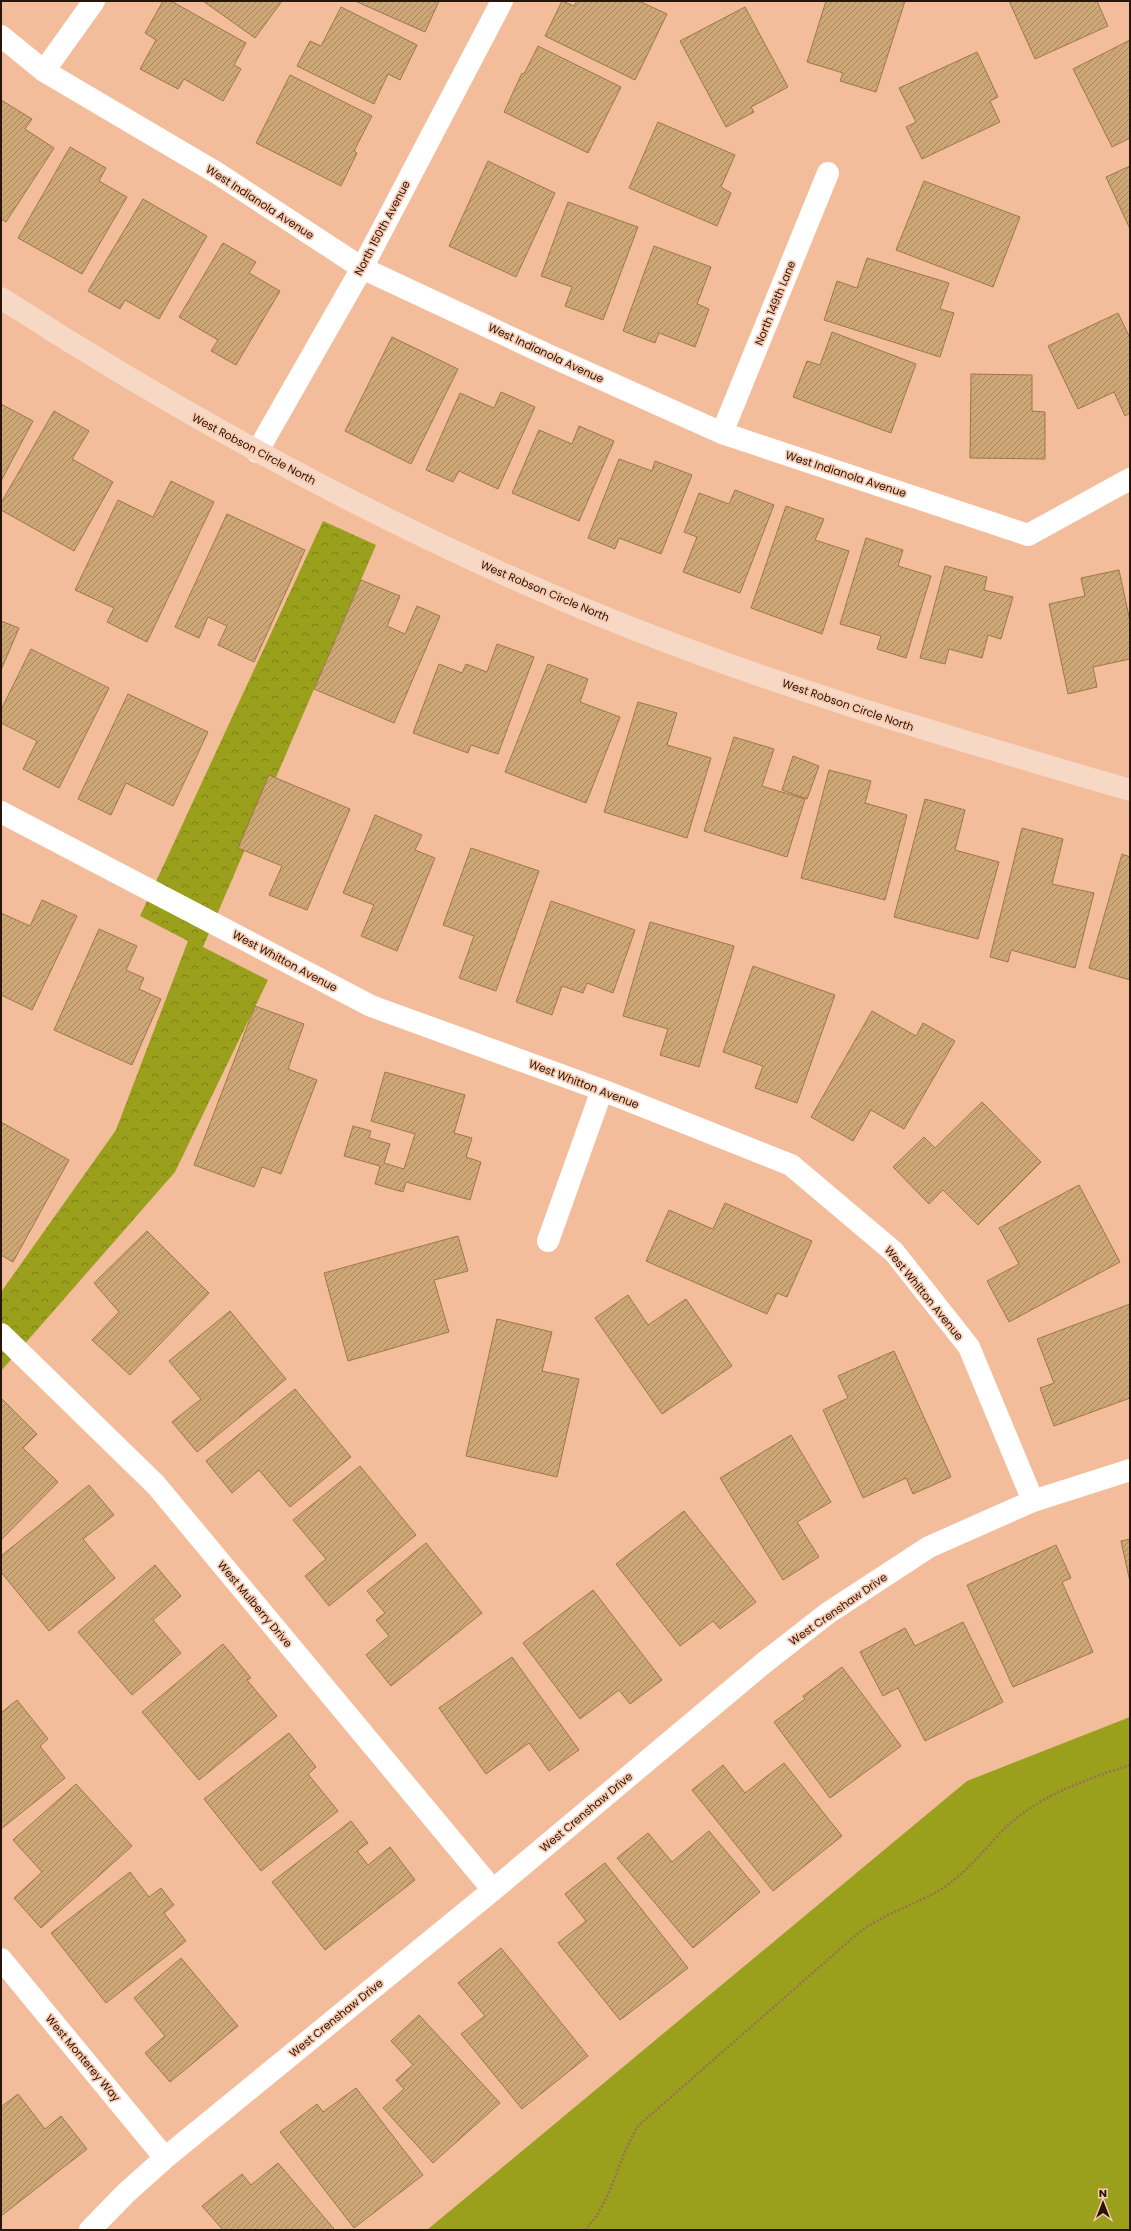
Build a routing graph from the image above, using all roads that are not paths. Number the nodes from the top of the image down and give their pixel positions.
1 (94, 1) edge
2 (502, 1) edge
3 (1, 36) edge
4 (44, 71) junction
5 (828, 173) dead end
6 (362, 268) junction
7 (1, 298) edge
8 (722, 433) junction
9 (257, 452) junction
10 (1130, 479) edge
11 (1130, 790) edge
12 (1, 812) edge
13 (602, 1090) junction
14 (548, 1241) dead end
15 (1, 1334) edge
16 (1130, 1470) edge
17 (1034, 1501) junction
18 (493, 1890) junction
19 (1, 1959) edge
20 (165, 2158) junction
21 (90, 2230) edge

1 - 4 street
2 - 6 street, North 150th Avenue
3 - 4 street, West Indianola Avenue
4 - 6 street, West Indianola Avenue
5 - 8 street, North 149th Lane
6 - 8 street, West Indianola Avenue
6 - 9 street, North 150th Avenue
7 - 9 street, West Robson Circle North
8 - 10 street, West Indianola Avenue
9 - 11 street, West Robson Circle North
12 - 13 street, West Whitton Avenue
13 - 14 street
13 - 17 street, West Whitton Avenue
15 - 18 street, West Mulberry Drive
16 - 17 street, West Crenshaw Drive
17 - 18 street, West Crenshaw Drive
18 - 20 street, West Crenshaw Drive
19 - 20 street, West Monterey Way
20 - 21 street, West Crenshaw Drive

